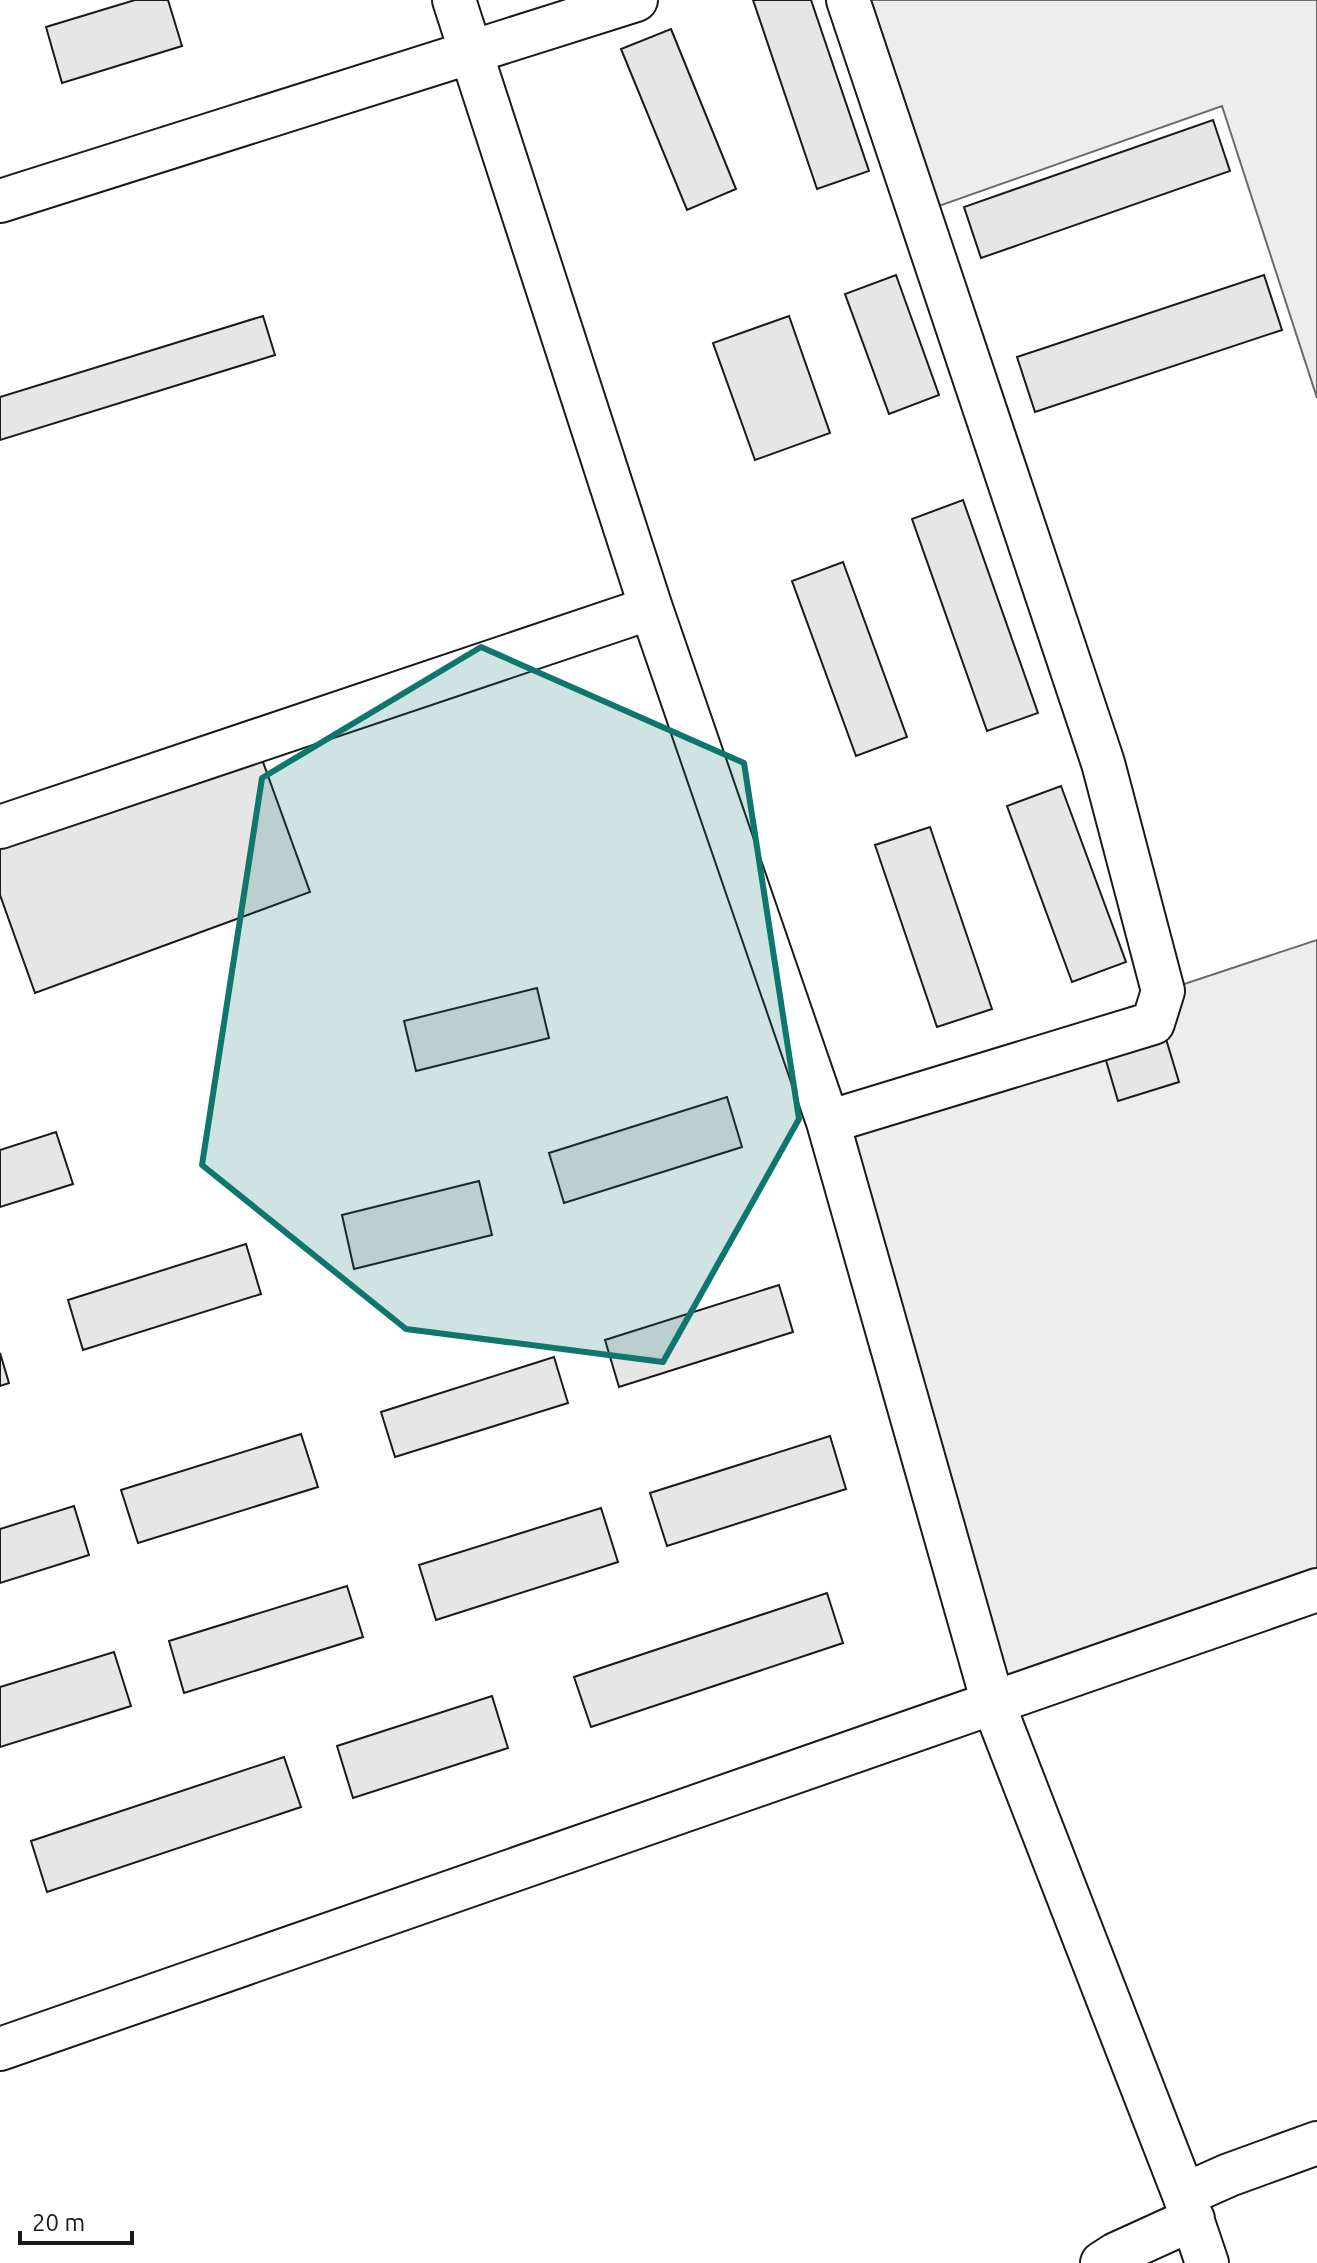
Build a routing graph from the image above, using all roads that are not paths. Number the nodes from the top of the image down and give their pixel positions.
1 (454, 0) edge
2 (636, 0) edge
3 (848, 0) edge
4 (471, 52) junction
5 (0, 201) edge
6 (651, 608) junction
7 (0, 827) edge
8 (828, 1122) junction
9 (1317, 1590) edge
10 (993, 1703) junction
11 (0, 2049) edge
12 (1317, 2143) edge
13 (1188, 2207) junction
14 (1102, 2263) edge
15 (1207, 2263) edge

1 - 4 street
2 - 4 street
3 - 8 street
4 - 5 street
4 - 6 street
6 - 7 street
6 - 8 street
8 - 10 street
9 - 10 street
10 - 11 street
10 - 13 street
12 - 13 street
13 - 14 street
13 - 15 street

